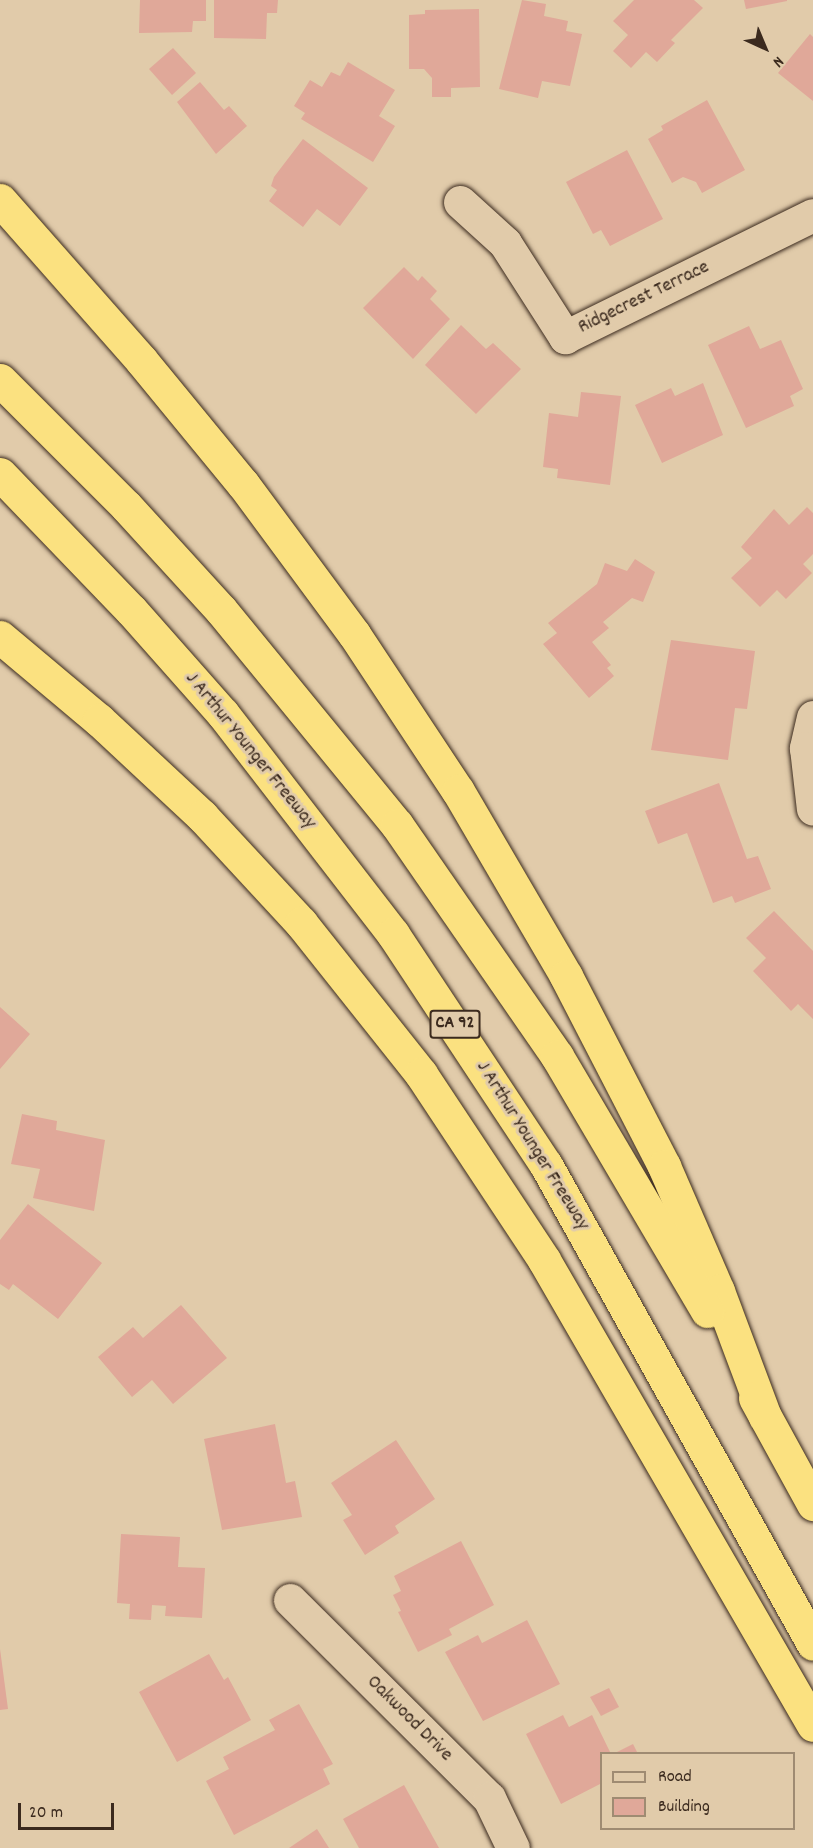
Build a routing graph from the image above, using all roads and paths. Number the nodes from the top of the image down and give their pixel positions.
1 (0, 200) edge
2 (460, 202) dead end
3 (813, 215) edge
4 (0, 380) edge
5 (0, 474) edge
6 (0, 637) edge
7 (813, 717) edge
8 (813, 809) edge
9 (765, 1417) junction
10 (813, 1504) edge
11 (290, 1600) dead end
12 (813, 1644) edge
13 (813, 1725) edge
14 (513, 1848) edge

1 - 9 highway
2 - 3 street, Ridgecrest Terrace
4 - 9 highway
5 - 12 highway, J Arthur Younger Freeway / CA 92
6 - 13 highway
7 - 8 street
9 - 10 highway
11 - 14 street, Oakwood Drive

